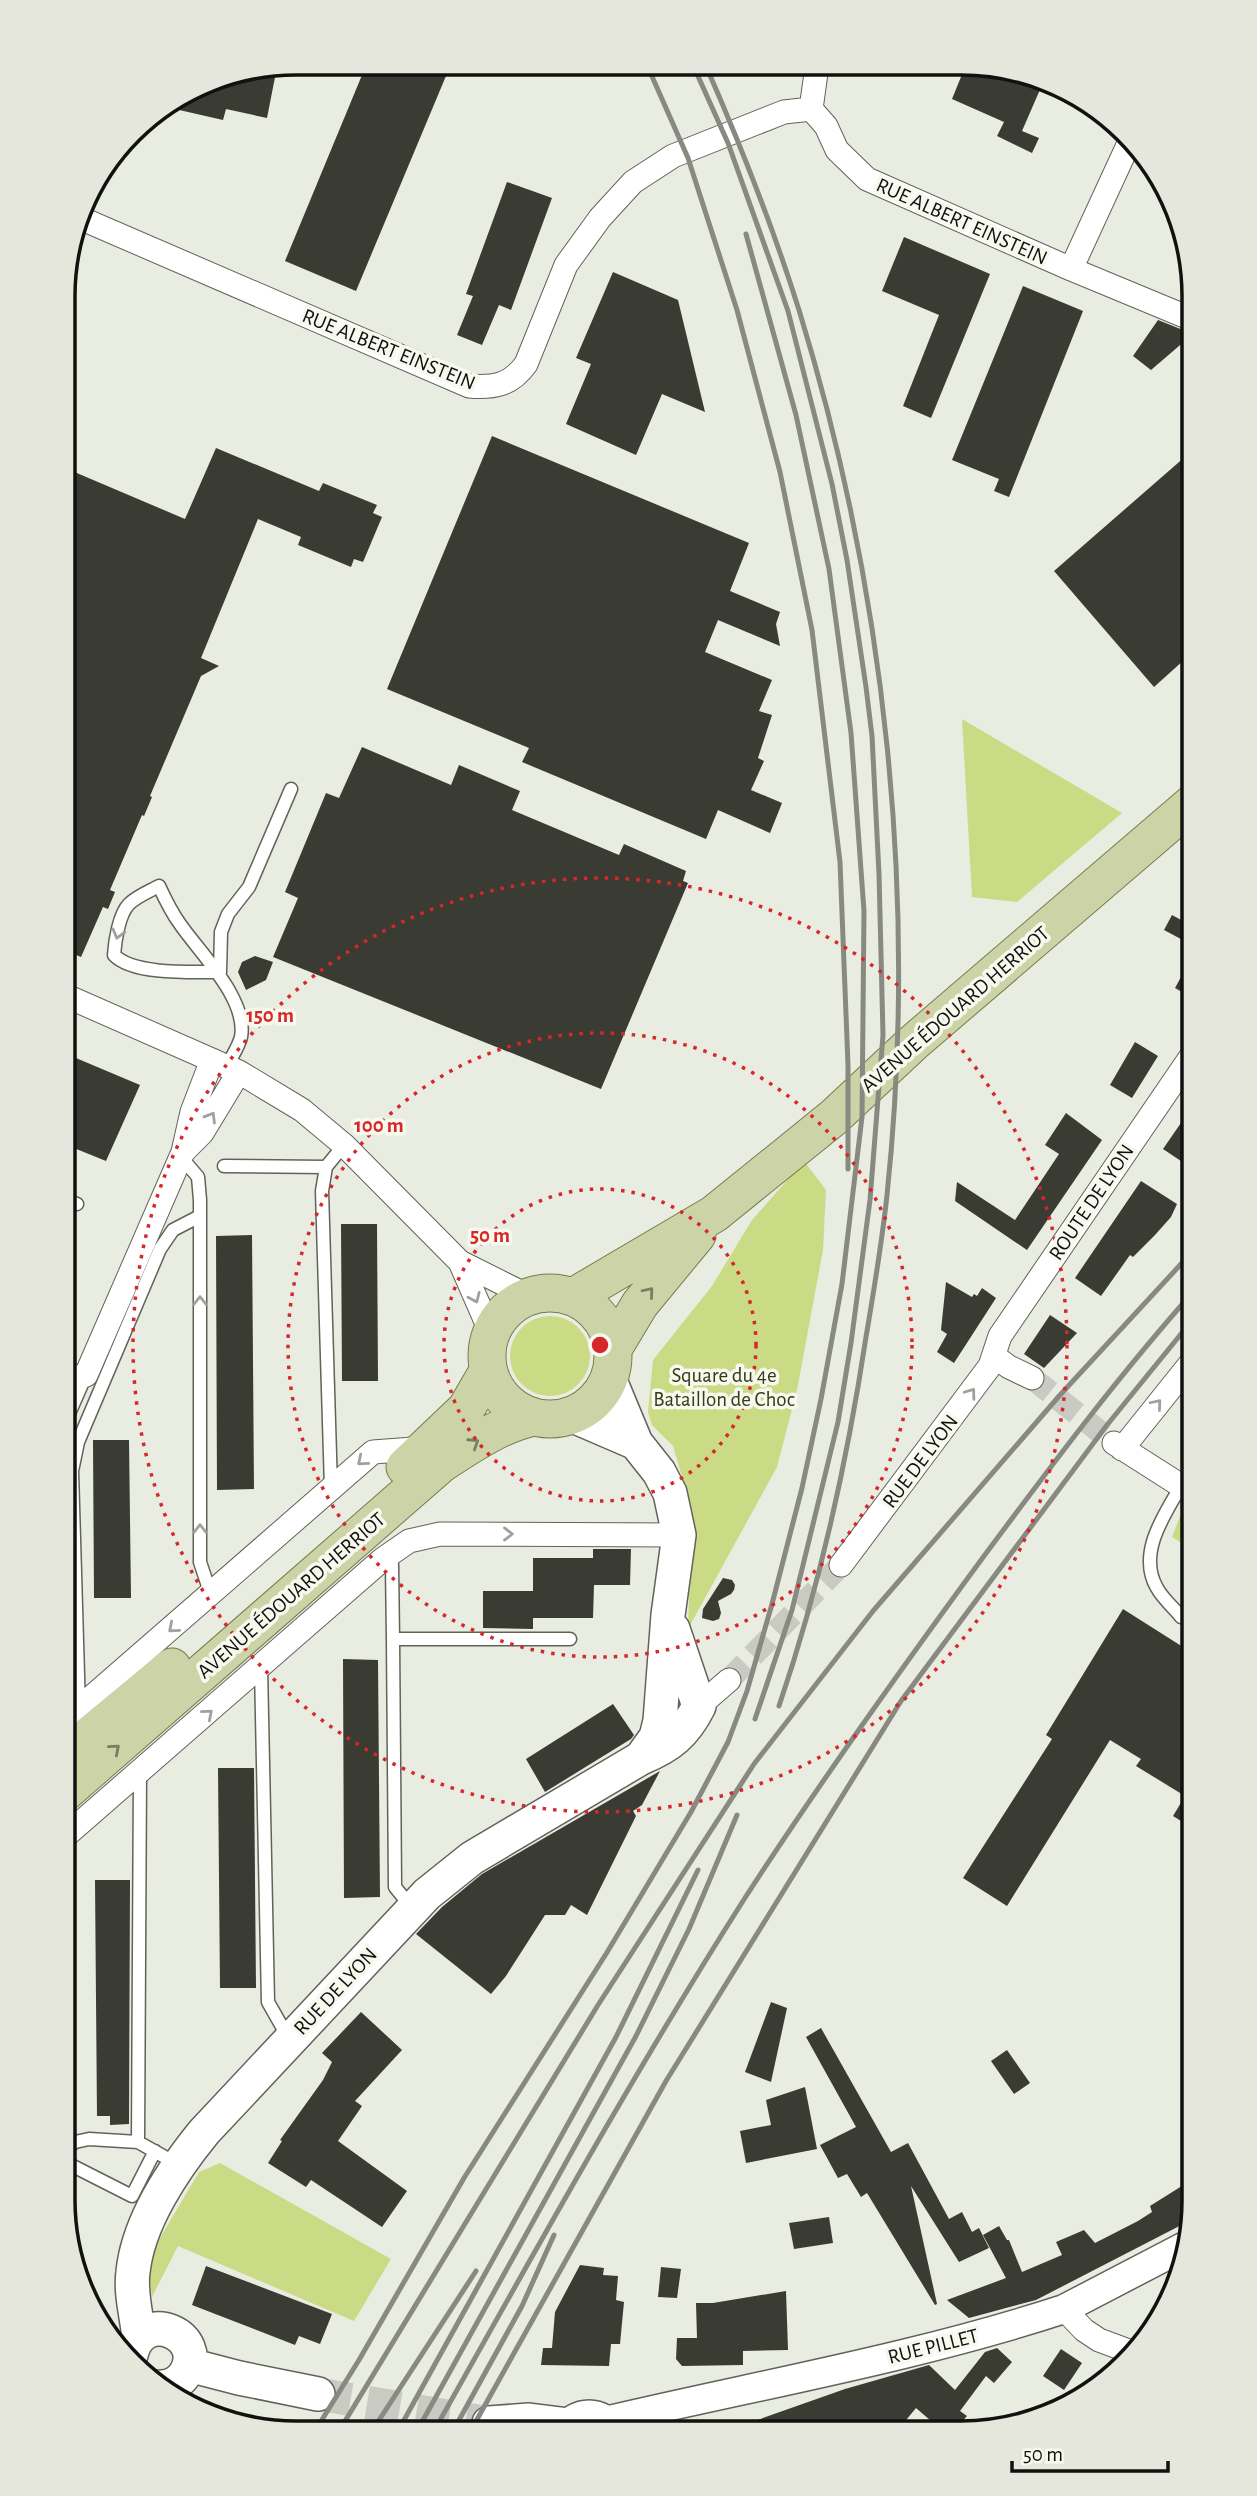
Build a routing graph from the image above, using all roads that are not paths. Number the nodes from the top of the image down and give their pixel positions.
1 (816, 75) edge
2 (811, 109) junction
3 (1126, 150) edge
4 (89, 222) edge
5 (1071, 270) junction
6 (1182, 315) edge
7 (291, 789) dead end
8 (1182, 813) edge
9 (220, 972) junction
10 (76, 1000) edge
11 (226, 1066) junction
12 (1182, 1070) edge
13 (344, 1145) junction
14 (182, 1154) junction
15 (224, 1166) dead end
16 (326, 1167) junction
17 (714, 1214) junction
18 (200, 1216) junction
19 (460, 1262) junction
20 (528, 1297) junction
21 (573, 1297) junction
22 (491, 1333) junction
23 (994, 1356) junction
24 (611, 1363) junction
25 (75, 1371) edge
26 (488, 1371) junction
27 (1181, 1373) edge
28 (86, 1375) junction
29 (1032, 1378) tunnel mouth
30 (75, 1397) edge
31 (571, 1415) junction
32 (533, 1417) junction
33 (636, 1443) junction
34 (427, 1448) junction
35 (75, 1455) edge
36 (1181, 1486) edge
37 (331, 1488) junction
38 (1181, 1497) edge
39 (679, 1535) junction
40 (390, 1555) junction
41 (841, 1564) tunnel mouth
42 (211, 1595) junction
43 (668, 1615) junction
44 (1181, 1617) dead end
45 (393, 1639) junction
46 (570, 1639) dead end
47 (261, 1668) junction
48 (729, 1680) tunnel mouth
49 (663, 1685) junction
50 (699, 1706) junction
51 (75, 1712) edge
52 (75, 1748) edge
53 (641, 1758) junction
54 (140, 1772) junction
55 (75, 1783) edge
56 (75, 1828) edge
57 (413, 1909) junction
58 (289, 2039) junction
59 (75, 2142) edge
60 (138, 2142) junction
61 (168, 2158) junction
62 (75, 2167) edge
63 (1175, 2251) edge
64 (1064, 2309) junction
65 (142, 2333) edge
66 (1123, 2349) edge
67 (189, 2365) junction
68 (175, 2384) edge
69 (318, 2394) tunnel mouth
70 (516, 2421) tunnel mouth
71 (534, 2421) edge
72 (578, 2421) edge
73 (599, 2421) edge
74 (633, 2421) edge

1 - 2 street
2 - 4 street, RUE ALBERT EINSTEIN
2 - 5 street, RUE ALBERT EINSTEIN
3 - 5 street
5 - 6 street, RUE ALBERT EINSTEIN
7 - 9 lane
8 - 17 main road, AVENUE ÉDOUARD HERRIOT
9 -> 9 lane
9 - 11 lane
10 - 11 street
11 - 13 street
11 - 14 street
12 - 23 street, ROUTE DE LYON
13 - 16 lane
13 - 19 street
14 - 18 lane
14 - 28 street
15 - 16 lane
16 - 37 lane
17 - 21 main road, AVENUE ÉDOUARD HERRIOT
24 -> 17 main road, AVENUE ÉDOUARD HERRIOT
18 - 35 lane
42 -> 18 lane
19 - 20 street
19 -> 22 street
20 - 21 main road
20 - 22 main road
21 - 24 main road
22 - 26 main road
23 - 29 street
41 -> 23 street, RUE DE LYON
24 - 31 main road
24 - 33 main road
25 - 28 lane
26 - 32 main road
26 - 34 main road, AVENUE ÉDOUARD HERRIOT
36 -> 27 street
28 - 30 lane
31 - 32 main road
31 - 33 main road
55 -> 32 main road, AVENUE ÉDOUARD HERRIOT
33 - 39 main road, RUE DE LYON
34 -> 37 street
34 - 52 main road, AVENUE ÉDOUARD HERRIOT
37 - 42 street
38 - 44 lane
40 -> 39 street
39 - 43 main road, RUE DE LYON
40 - 45 lane
40 - 47 street
42 -> 51 street
43 - 49 main road, RUE DE LYON
43 - 50 main road
45 - 46 lane
45 - 57 lane
54 -> 47 street
47 - 58 lane
48 - 50 street, RUE DE LYON
49 - 50 main road
49 - 53 main road, RUE DE LYON
50 - 53 main road, RUE DE LYON
53 - 57 main road, RUE DE LYON
54 - 56 street
54 - 60 lane
57 - 58 main road, RUE DE LYON
58 - 61 main road, RUE DE LYON
59 - 60 lane
60 - 61 lane
61 - 62 lane
61 - 65 main road, RUE DE LYON
63 - 64 street, RUE PILLET
64 - 66 street
64 - 74 street, RUE PILLET
65 - 67 main road
67 - 68 main road
67 - 69 main road
70 - 71 main road
72 - 73 main road

